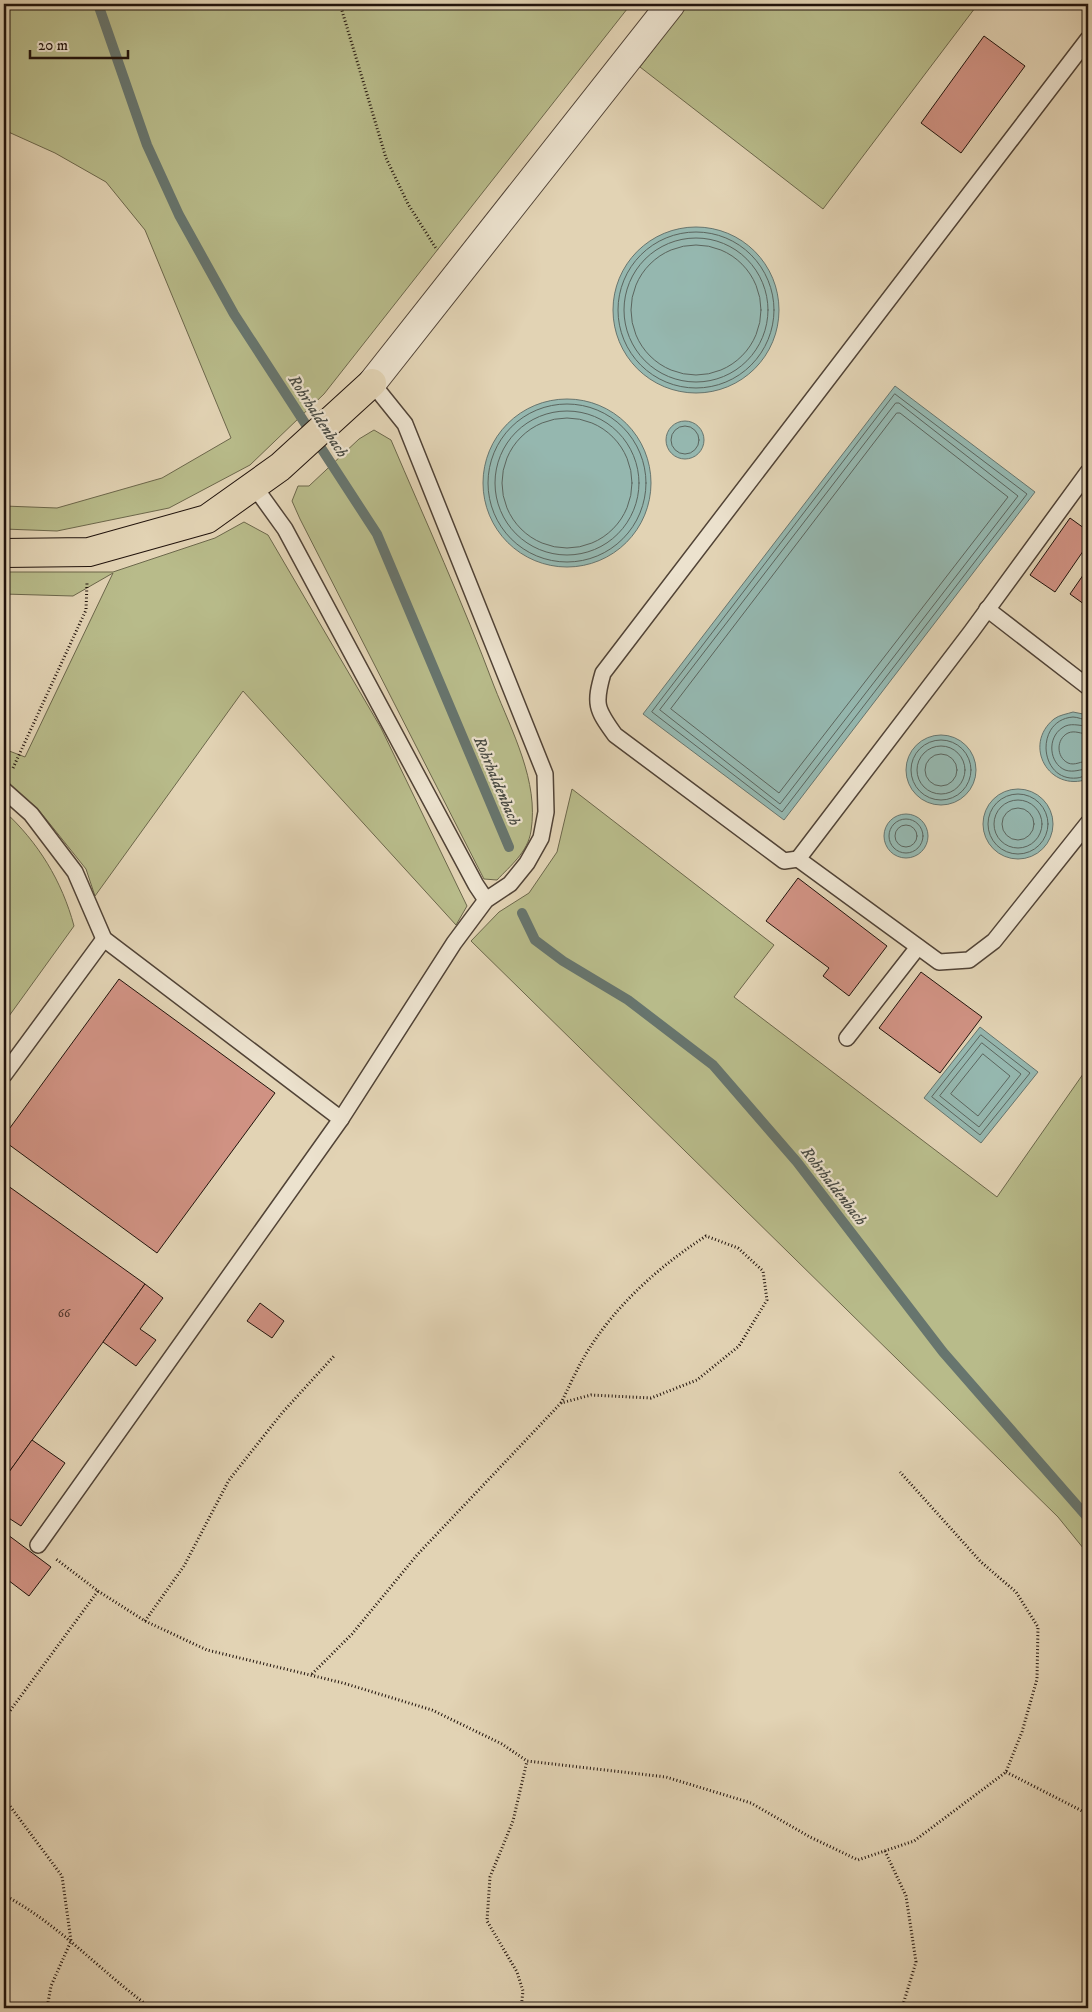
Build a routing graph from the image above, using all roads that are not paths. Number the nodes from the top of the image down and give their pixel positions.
1 (672, 4) edge
2 (1088, 39) edge
3 (372, 383) junction
4 (1088, 472) edge
5 (254, 486) junction
6 (4, 553) edge
7 (987, 609) junction
8 (1088, 687) edge
9 (4, 790) edge
10 (1088, 823) edge
11 (798, 859) junction
12 (486, 900) junction
13 (104, 939) junction
14 (918, 947) junction
15 (846, 1038) dead end
16 (4, 1075) edge
17 (341, 1119) junction
18 (38, 1545) road end

1 - 3 street
2 - 11 lane
3 - 5 main road
3 - 12 lane
4 - 7 lane
5 - 6 main road
5 - 12 lane
7 - 8 lane
7 - 11 lane
9 - 13 lane
10 - 14 lane
11 - 14 lane
12 - 17 lane
13 - 16 lane
13 - 17 lane
14 - 15 lane
17 - 18 lane

